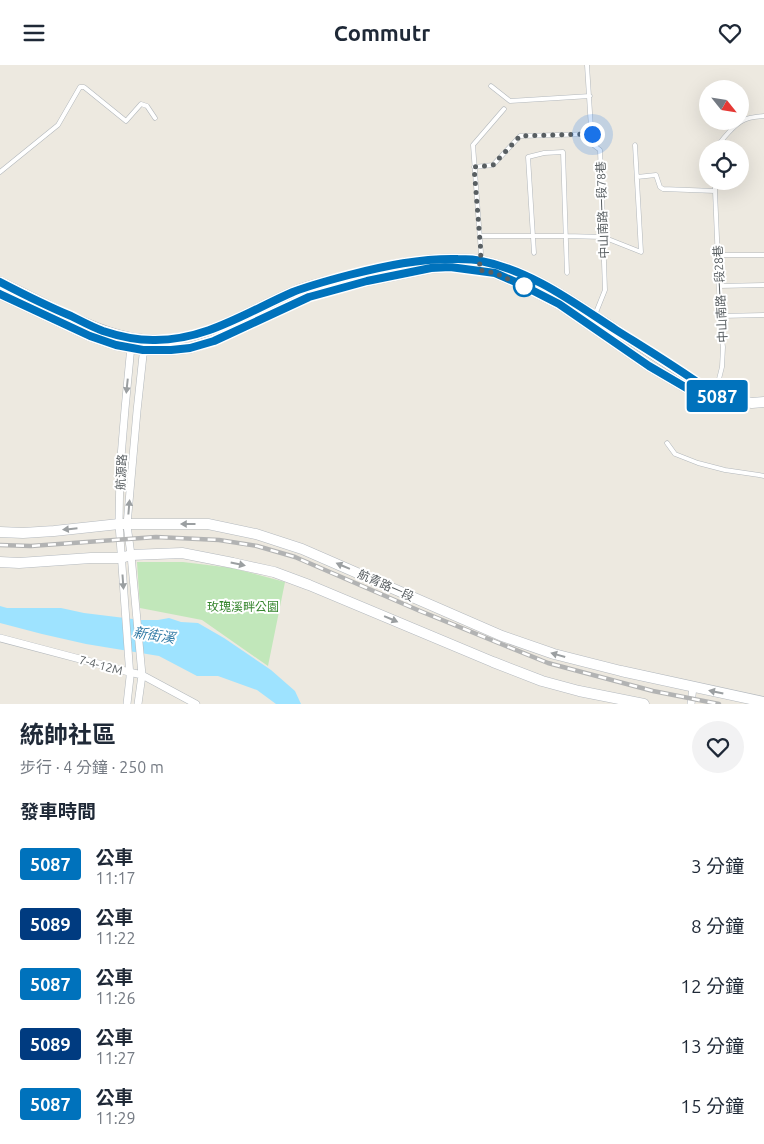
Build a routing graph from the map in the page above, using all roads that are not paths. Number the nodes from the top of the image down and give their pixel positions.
1 (587, 65) edge
2 (492, 86) dead end
3 (590, 96) junction
4 (504, 109) dead end
5 (764, 116) edge
6 (155, 118) dead end
7 (592, 134) junction
8 (723, 140) edge
9 (636, 145) dead end
10 (474, 167) junction
11 (0, 172) edge
12 (637, 177) junction
13 (715, 191) joint
14 (480, 236) junction
15 (533, 236) junction
16 (566, 236) junction
17 (603, 237) junction
18 (534, 253) dead end
19 (718, 255) junction
20 (764, 255) edge
21 (479, 265) junction
22 (566, 273) dead end
23 (0, 282) edge
24 (764, 285) edge
25 (719, 286) junction
26 (0, 294) edge
27 (764, 315) edge
28 (595, 316) junction
29 (721, 316) junction
30 (590, 327) junction
31 (132, 343) junction
32 (144, 345) junction
33 (718, 397) junction
34 (764, 402) edge
35 (666, 443) dead end
36 (764, 477) edge
37 (123, 525) junction
38 (0, 532) edge
39 (126, 556) junction
40 (0, 562) edge
41 (0, 638) edge
42 (130, 672) junction
43 (142, 675) junction
44 (693, 687) junction
45 (764, 702) edge
46 (127, 704) edge
47 (138, 704) edge
48 (196, 704) edge
49 (644, 704) edge
50 (691, 704) edge

1 - 3 lane, 中山南路一段78巷
2 - 3 lane
3 - 7 lane, 中山南路一段78巷
4 - 10 lane
5 - 8 lane
6 - 11 lane
7 - 10 lane
7 - 17 lane, 中山南路一段78巷
9 - 12 lane
10 - 14 lane
12 - 13 lane
12 - 17 lane
13 - 19 lane, 中山南路一段28巷
14 - 15 lane
14 - 21 lane
15 - 16 lane
15 - 16 lane
15 - 18 lane
16 - 17 lane
16 - 22 lane
17 - 28 lane, 中山南路一段78巷
19 - 20 lane
19 - 25 lane, 中山南路一段28巷
21 - 28 street
21 - 30 street
21 - 32 street
23 - 31 street
24 - 25 lane
25 - 29 lane, 中山南路一段28巷
26 - 31 street
27 - 29 lane
28 - 30 lane, 中山南路一段78巷
28 - 33 street
29 - 33 lane, 中山南路一段28巷
30 - 33 street
31 - 32 street
31 -> 37 street, 航源路
37 -> 32 street, 航源路
33 - 34 street
35 - 36 lane
37 -> 38 street, 航青路一段
37 - 39 street, 航源路
44 -> 37 street, 航青路一段
39 - 40 street
39 -> 42 street, 航源路
39 - 43 street, 航源路
39 -> 49 street
41 - 42 street, 7-4-12M
42 - 43 street, 7-4-12M
42 - 46 street
43 - 47 street
43 - 48 street, 7-4-12M
45 -> 44 street, 航青路一段
44 - 50 street

